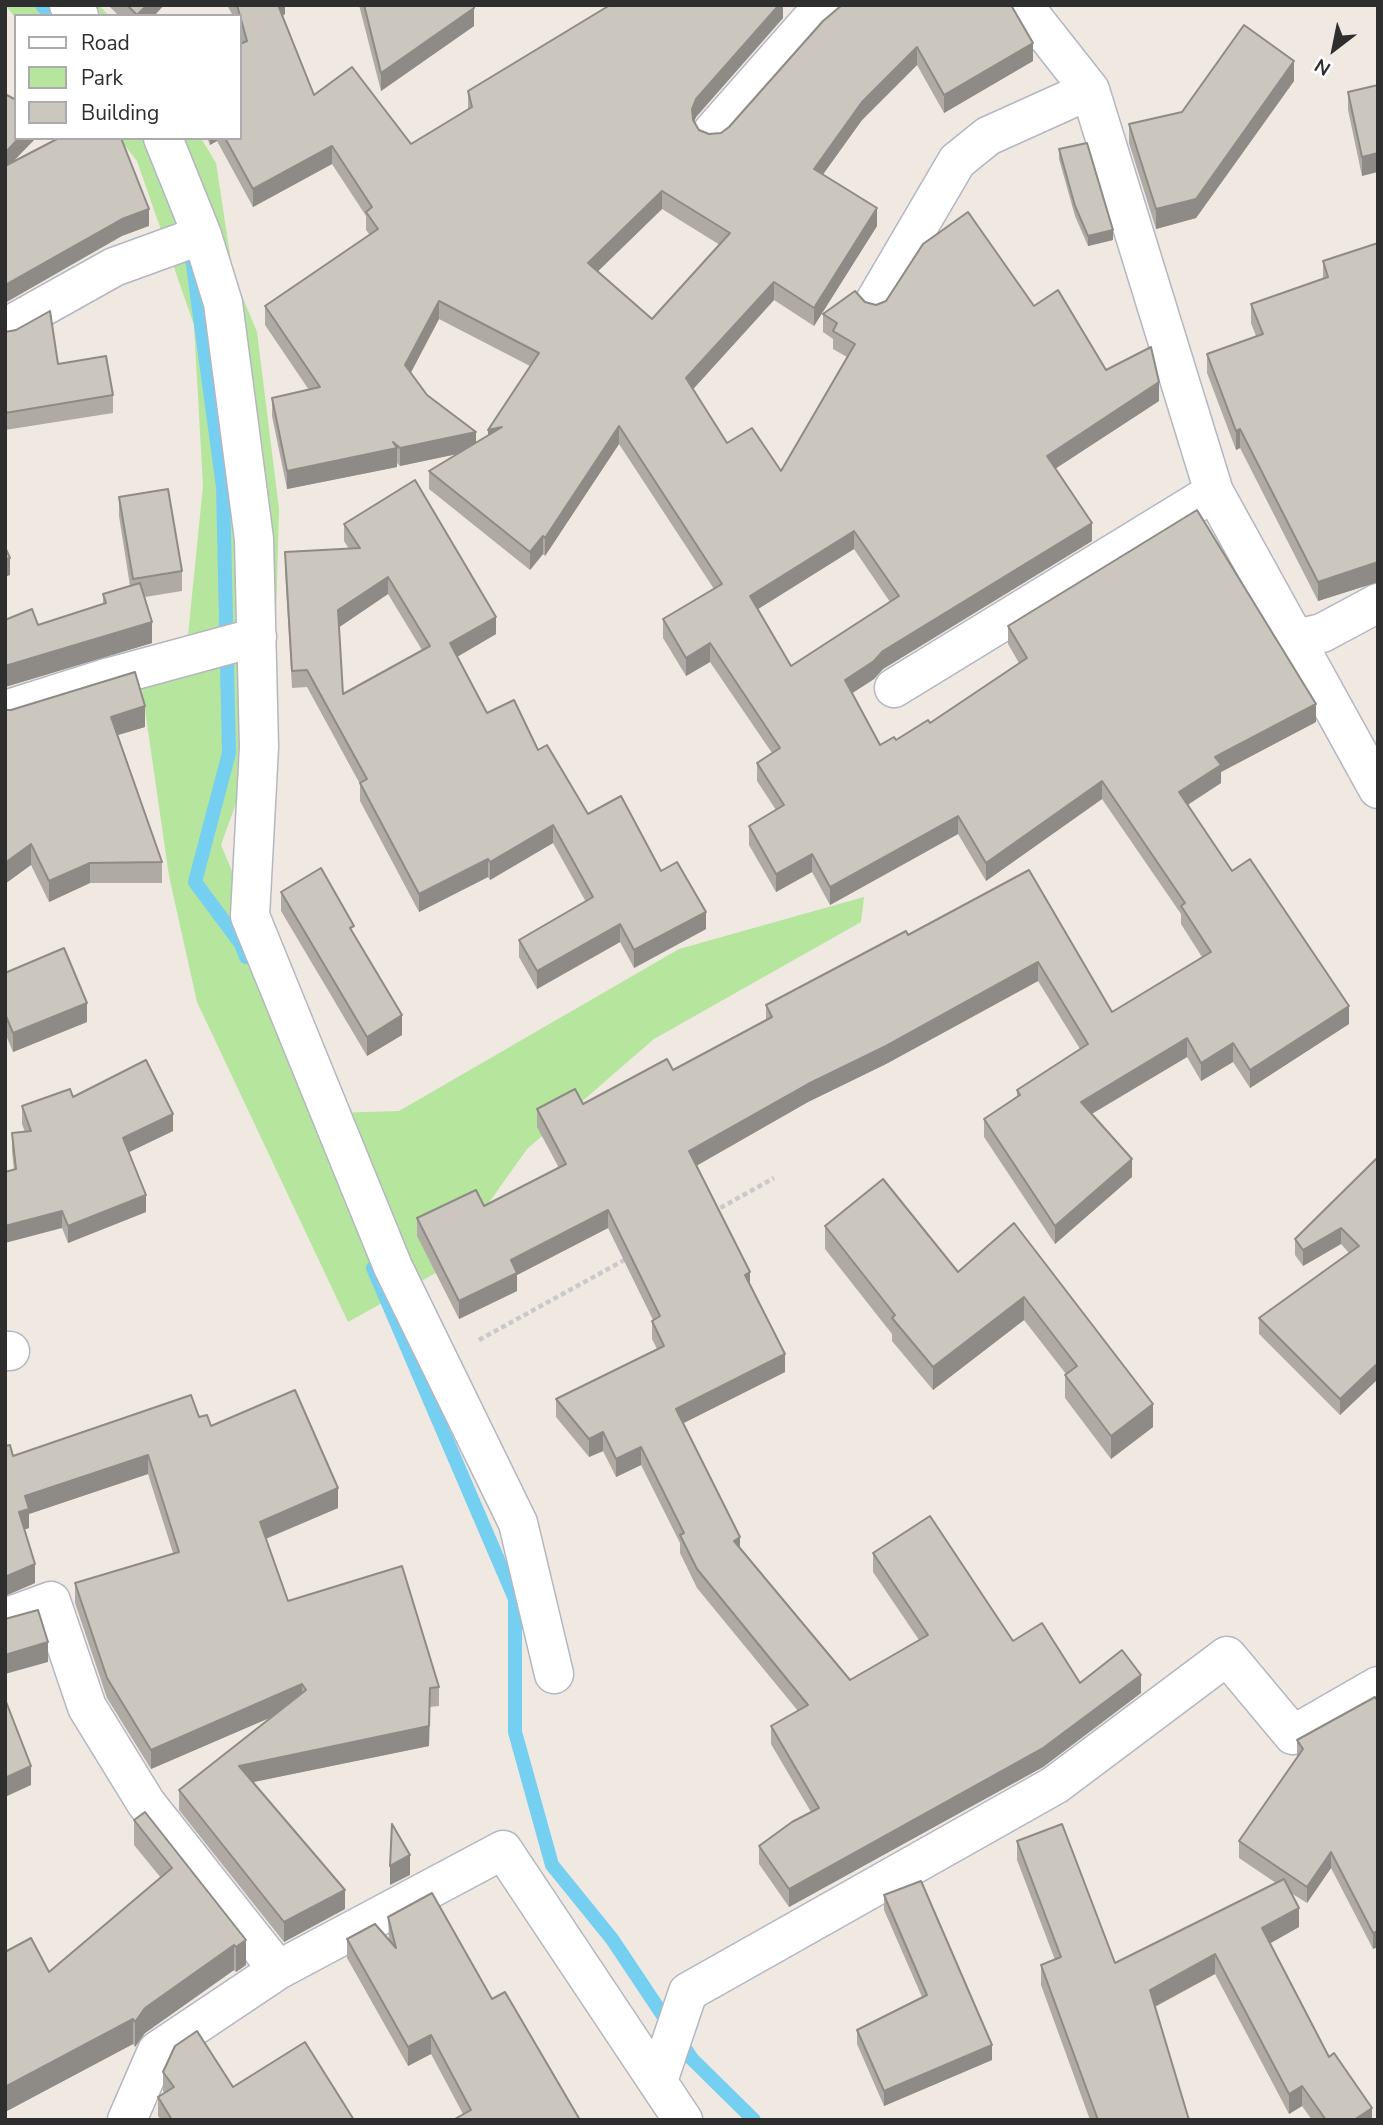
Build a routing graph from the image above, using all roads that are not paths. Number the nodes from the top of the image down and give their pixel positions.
1 (824, 5) edge
2 (1023, 5) edge
3 (1090, 90) junction
4 (713, 131) edge
5 (164, 140) edge
6 (202, 235) junction
7 (874, 301) edge
8 (5, 328) edge
9 (1214, 492) junction
10 (1378, 603) edge
11 (257, 637) junction
12 (1295, 639) junction
13 (894, 688) dead end
14 (5, 710) edge
15 (1378, 789) edge
16 (5, 1618) edge
17 (554, 1674) dead end
18 (1377, 1687) edge
19 (278, 1970) junction
20 (658, 2081) junction
21 (127, 2120) edge
22 (683, 2120) edge

1 - 4 street
2 - 3 street
3 - 7 street
3 - 9 street
5 - 6 street
6 - 8 street
6 - 11 street
9 - 12 street
9 - 13 street
10 - 12 street
11 - 14 street
11 - 17 street
12 - 15 street
16 - 19 street
18 - 20 street
19 - 20 street
19 - 21 street
20 - 22 street

